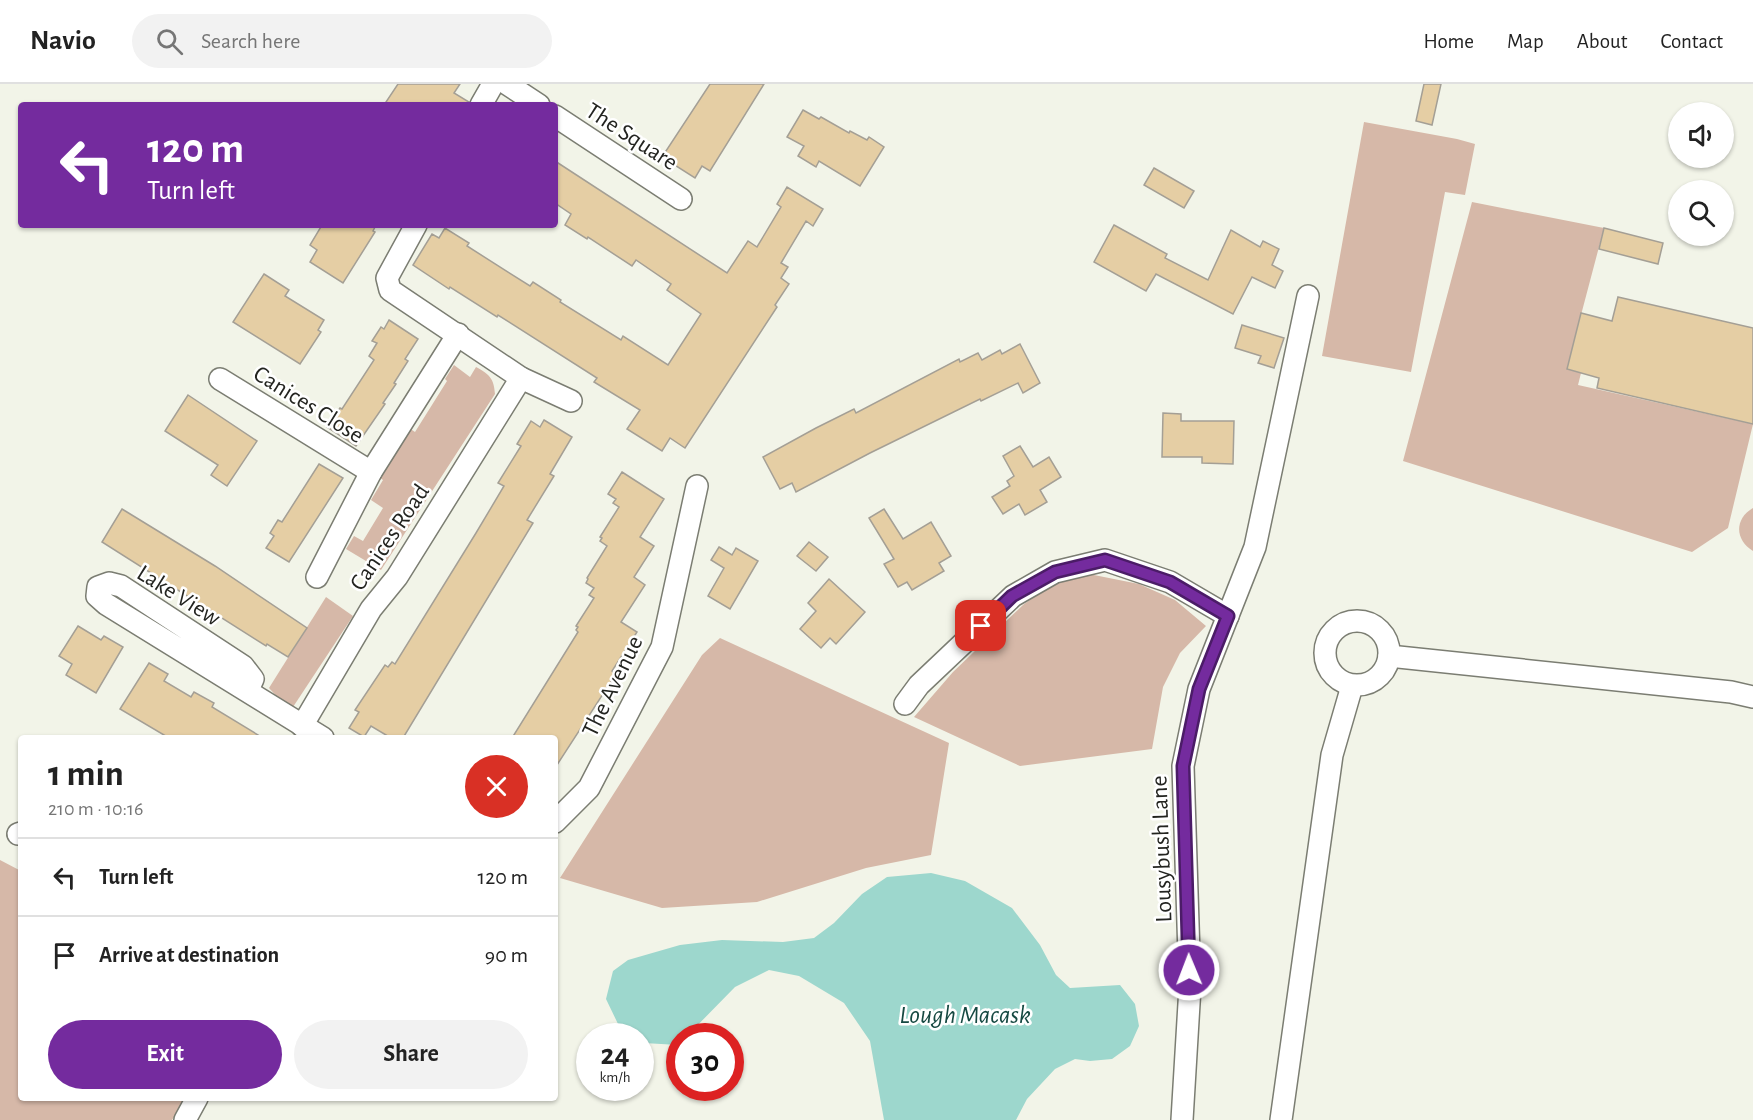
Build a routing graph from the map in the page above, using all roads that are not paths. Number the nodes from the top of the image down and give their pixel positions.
1 (493, 84) edge
2 (507, 84) edge
3 (483, 102) edge
4 (534, 102) edge
5 (558, 118) edge
6 (681, 199) dead end
7 (414, 228) edge
8 (1308, 296) dead end
9 (458, 334) junction
10 (521, 378) junction
11 (220, 379) dead end
12 (571, 401) dead end
13 (371, 472) junction
14 (697, 486) dead end
15 (316, 577) dead end
16 (1228, 616) junction
17 (1389, 656) junction
18 (1352, 686) junction
19 (248, 690) junction
20 (1753, 697) edge
21 (905, 704) dead end
22 (302, 726) junction
23 (318, 735) edge
24 (558, 819) edge
25 (195, 1101) edge
26 (185, 1120) edge
27 (1182, 1120) edge
28 (1281, 1120) edge

1 - 3 street
2 - 4 street
5 - 6 street, The Square
7 - 9 street
8 - 16 street, Lousybush Lane
9 - 10 street
9 - 13 street, Canices Close
10 - 12 street
10 - 22 street, Canices Road
11 - 13 street, Canices Close
13 - 15 street, Canices Close
14 - 24 street, The Avenue
16 - 21 street
16 - 27 street, Lousybush Lane
17 - 18 street
17 - 18 street
17 - 20 street
18 - 28 street
19 - 19 street, Lake View
19 - 22 street, Lake View
22 - 23 street, Lake View
25 - 26 street

